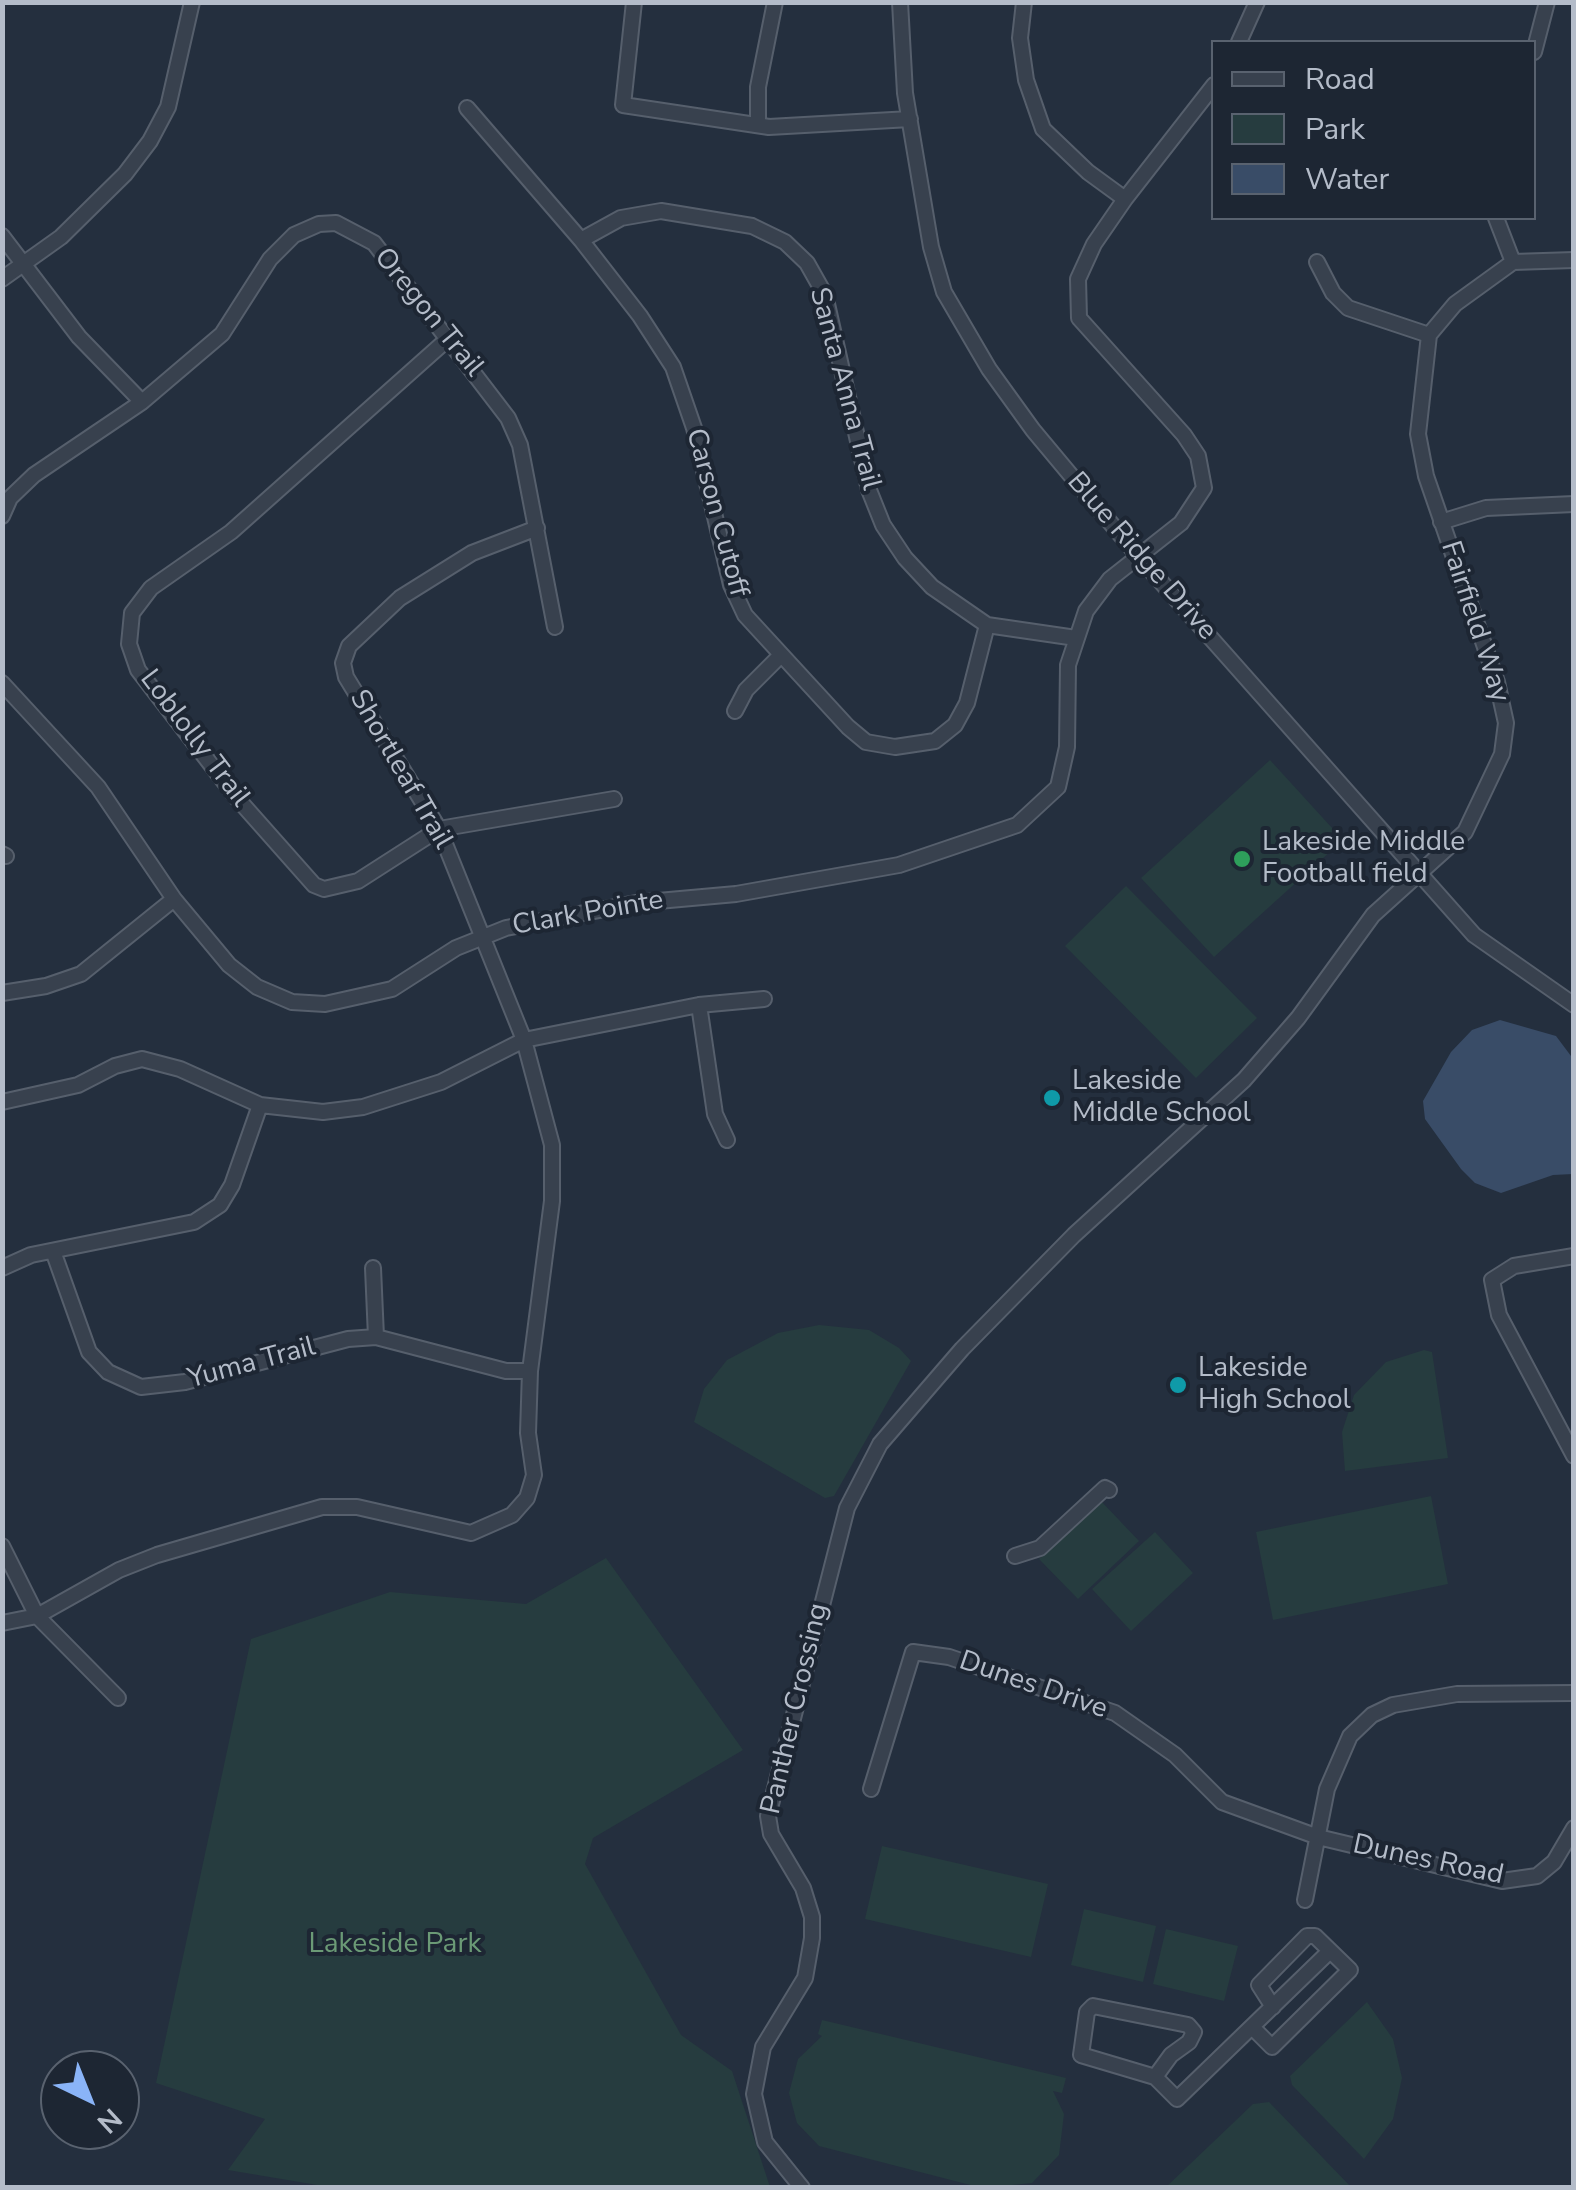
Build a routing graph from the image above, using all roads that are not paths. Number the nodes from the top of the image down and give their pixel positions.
1 (175, 2) edge
2 (634, 2) edge
3 (775, 2) edge
4 (900, 2) edge
5 (1024, 2) edge
6 (1257, 2) edge
7 (1547, 2) edge
8 (191, 4) edge
9 (1240, 40) edge
10 (1536, 44) edge
11 (1211, 89) edge
12 (466, 108) dead end
13 (910, 119) junction
14 (758, 124) junction
15 (1125, 199) junction
16 (1497, 220) edge
17 (2, 236) edge
18 (581, 240) junction
19 (1574, 260) edge
20 (1317, 262) dead end
21 (1513, 262) junction
22 (22, 266) junction
23 (2, 279) edge
24 (1429, 335) junction
25 (450, 337) junction
26 (142, 402) junction
27 (1574, 504) edge
28 (2, 516) edge
29 (1441, 522) junction
30 (537, 528) junction
31 (1139, 557) junction
32 (987, 624) junction
33 (555, 627) dead end
34 (1076, 638) junction
35 (780, 656) junction
36 (2, 683) edge
37 (735, 711) dead end
38 (614, 799) dead end
39 (439, 829) junction
40 (1420, 873) junction
41 (174, 899) junction
42 (481, 936) junction
43 (2, 993) edge
44 (764, 999) dead end
45 (700, 1005) junction
46 (1574, 1006) edge
47 (524, 1040) junction
48 (2, 1102) edge
49 (260, 1106) junction
50 (727, 1140) dead end
51 (53, 1251) junction
52 (1574, 1256) edge
53 (1044, 1264) joint
54 (2, 1268) edge
55 (373, 1268) dead end
56 (376, 1337) junction
57 (530, 1371) junction
58 (1574, 1456) edge
59 (1109, 1490) dead end
60 (2, 1546) edge
61 (1014, 1556) dead end
62 (38, 1616) junction
63 (2, 1623) edge
64 (1574, 1693) edge
65 (118, 1698) dead end
66 (870, 1789) dead end
67 (1574, 1828) edge
68 (1318, 1838) junction
69 (1305, 1900) dead end
70 (1330, 1951) junction
71 (1272, 2007) junction
72 (1252, 2027) junction
73 (1155, 2077) junction
74 (802, 2188) edge

1 - 8 street
2 - 14 street
3 - 14 street
4 - 13 street, Blue Ridge Drive
5 - 15 street
6 - 9 street
7 - 10 street
8 - 22 street
11 - 15 street
12 - 18 street, Carson Cutoff
13 - 14 street
13 - 31 street, Blue Ridge Drive
15 - 31 street, Clark Pointe
16 - 21 street
17 - 22 street
18 - 32 street, Santa Anna Trail
18 - 35 street, Carson Cutoff
19 - 21 street
20 - 24 street
21 - 24 street
22 - 23 street
22 - 26 street
24 - 29 street, Fairfield Way
25 - 26 street, Oregon Trail
25 - 30 street, Oregon Trail
25 - 39 street, Loblolly Trail
26 - 28 street, Oregon Trail
27 - 29 street
29 - 40 street, Fairfield Way
30 - 33 street, Oregon Trail
30 - 39 street, Shortleaf Trail
31 - 34 street, Clark Pointe
31 - 40 street, Blue Ridge Drive
32 - 34 street, Santa Anna Trail
32 - 35 street, Carson Cutoff
34 - 42 street, Clark Pointe
35 - 37 street
36 - 41 street, Clark Pointe
38 - 39 street, Loblolly Trail
39 - 42 street, Shortleaf Trail
40 - 46 street, Blue Ridge Drive
40 - 53 street, Fairfield Way
41 - 42 street, Clark Pointe
41 - 43 street
42 - 47 street, Shortleaf Trail
44 - 45 street
45 - 47 street
45 - 50 street
47 - 49 street
47 - 57 street, Shortleaf Trail
48 - 49 street
49 - 51 street
51 - 54 street
51 - 56 street, Yuma Trail
52 - 58 street
53 - 74 street, Panther Crossing
55 - 56 street
56 - 57 street, Yuma Trail
57 - 62 street, Shortleaf Trail
59 - 61 street
60 - 62 street
62 - 63 street, Shortleaf Trail
62 - 65 street
64 - 68 street
66 - 68 street, Dunes Drive
67 - 68 street, Dunes Road
68 - 69 street
70 - 71 street
70 - 71 street
70 - 72 street
71 - 72 street
72 - 73 street
73 - 73 street

